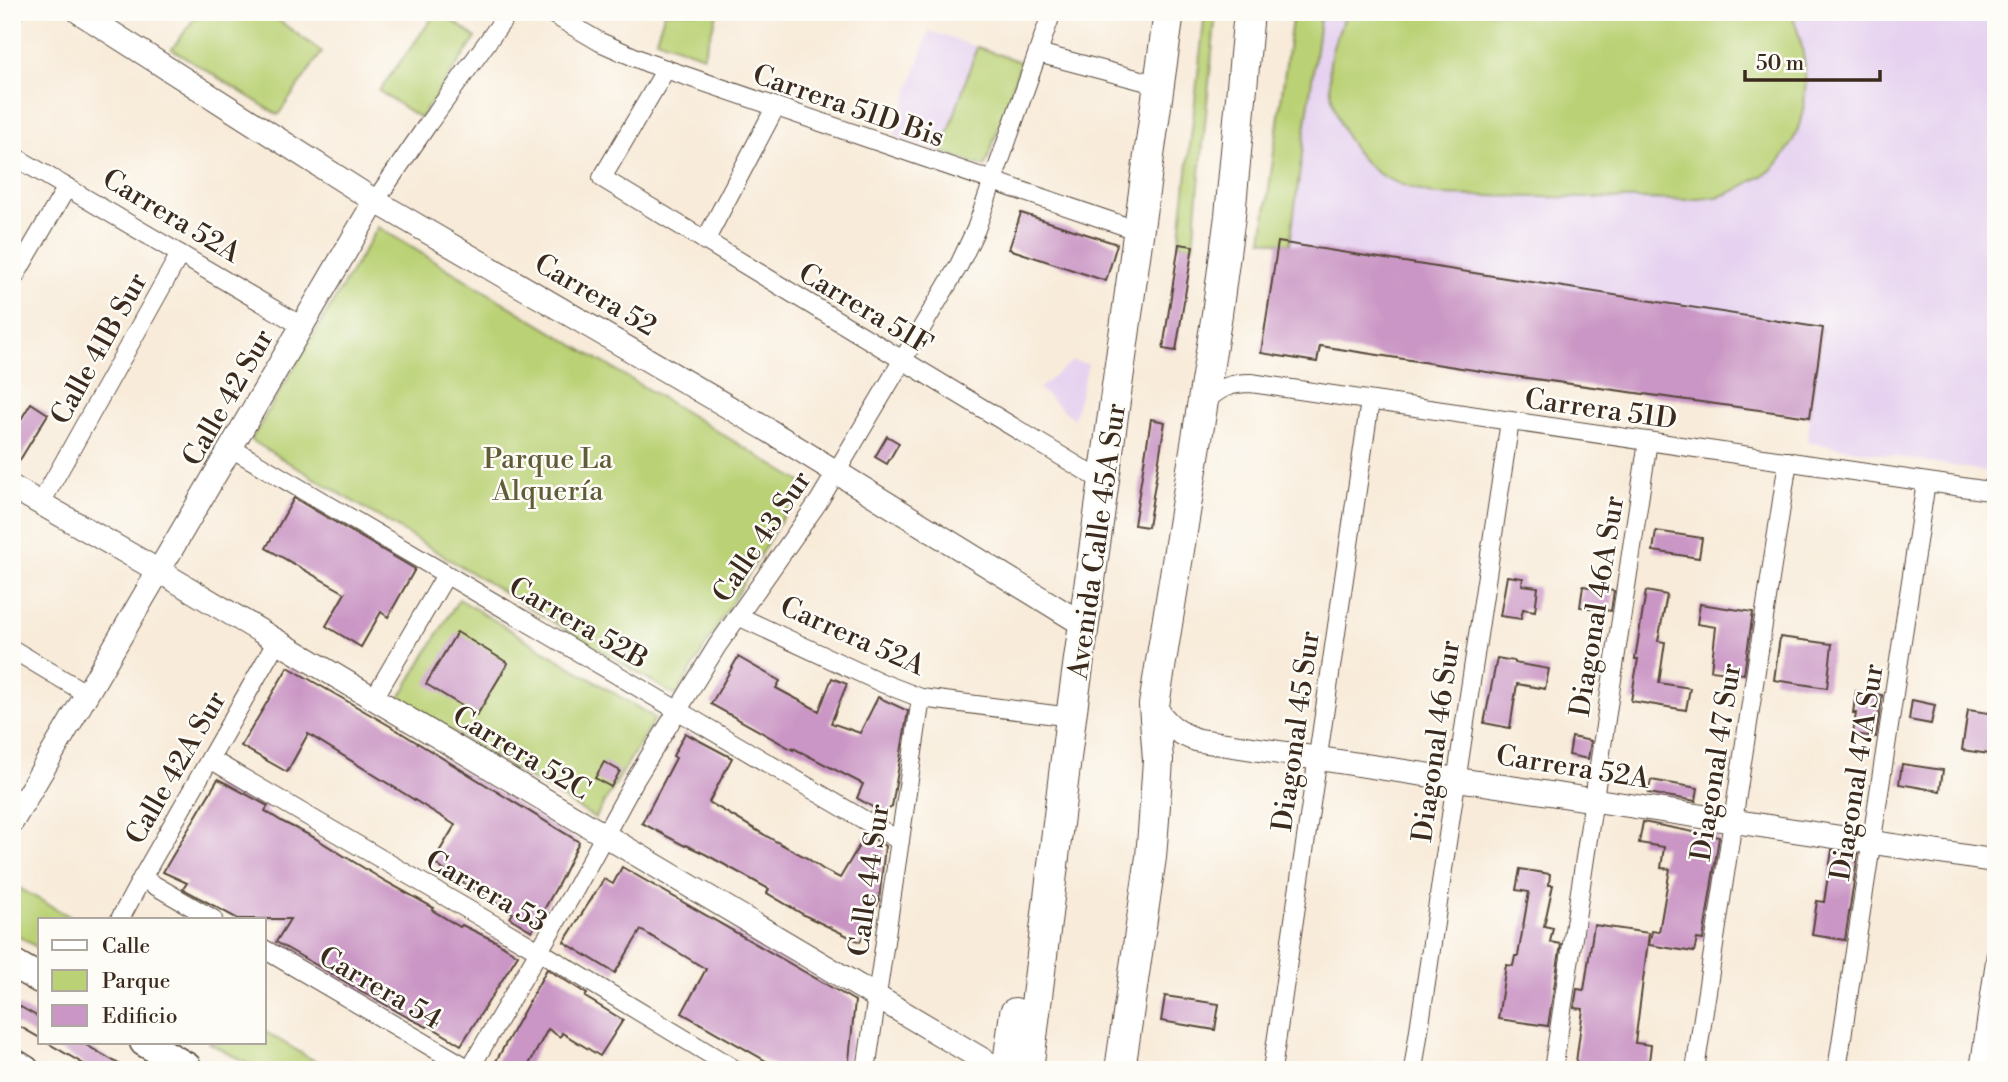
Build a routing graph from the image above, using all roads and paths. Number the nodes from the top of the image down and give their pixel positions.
1 (79, 12) edge
2 (509, 12) edge
3 (549, 12) edge
4 (1052, 12) edge
5 (1169, 12) edge
6 (1249, 12) edge
7 (1038, 53) junction
8 (666, 69) junction
9 (1159, 85) junction
10 (775, 108) junction
11 (12, 155) edge
12 (992, 182) junction
13 (67, 187) junction
14 (375, 201) junction
15 (1139, 231) junction
16 (705, 241) junction
17 (180, 254) junction
18 (12, 281) edge
19 (302, 326) junction
20 (902, 360) junction
21 (1370, 401) junction
22 (1204, 403) junction
23 (1510, 421) junction
24 (1648, 441) junction
25 (231, 448) junction
26 (1787, 461) junction
27 (836, 472) junction
28 (1104, 482) junction
29 (1926, 482) junction
30 (12, 486) edge
31 (1996, 492) edge
32 (41, 503) junction
33 (159, 571) junction
34 (446, 575) junction
35 (738, 616) junction
36 (1084, 625) junction
37 (277, 641) junction
38 (12, 649) edge
39 (87, 694) junction
40 (374, 698) junction
41 (921, 698) junction
42 (1154, 705) junction
43 (678, 710) junction
44 (1071, 717) junction
45 (1317, 758) junction
46 (210, 759) junction
47 (1456, 779) junction
48 (1594, 800) junction
49 (16, 809) edge
50 (1733, 821) junction
51 (604, 835) junction
52 (900, 841) junction
53 (1872, 842) junction
54 (1996, 860) edge
55 (142, 878) junction
56 (121, 918) edge
57 (211, 918) edge
58 (266, 950) edge
59 (539, 951) junction
60 (1996, 954) edge
61 (12, 963) edge
62 (38, 978) edge
63 (877, 997) junction
64 (147, 1044) edge
65 (12, 1062) edge
66 (187, 1067) dead end
67 (470, 1069) edge
68 (25, 1070) edge
69 (736, 1070) edge
70 (866, 1070) edge
71 (1000, 1070) edge
72 (1007, 1070) edge
73 (1028, 1070) edge
74 (1120, 1070) edge
75 (1272, 1070) edge
76 (1413, 1070) edge
77 (1553, 1070) edge
78 (1695, 1070) edge
79 (1838, 1070) edge
80 (1979, 1070) edge

1 - 14 street, Carrera 52
2 - 14 street, Calle 42 Sur
3 - 8 street, Carrera 51D Bis
4 - 7 street, Calle 43 Sur
5 - 9 highway, Avenida Calle 45A Sur
6 - 22 highway
7 - 9 street
7 - 12 street, Calle 43 Sur
8 - 10 street, Carrera 51D Bis
8 - 16 street, Carrera 51F
9 - 15 highway, Avenida Calle 45A Sur
10 - 12 street, Carrera 51D Bis
10 - 16 street
11 - 13 street, Carrera 52A
12 - 15 street, Carrera 51D Bis
12 - 20 street, Calle 43 Sur
13 - 17 street, Carrera 52A
13 - 18 street
14 - 19 street, Calle 42 Sur
14 - 27 street, Carrera 52
15 - 28 highway, Avenida Calle 45A Sur
16 - 20 street, Carrera 51F
17 - 19 street, Carrera 52A
17 - 32 street, Calle 41B Sur
19 - 25 street, Calle 42 Sur
20 - 27 street, Calle 43 Sur
20 - 28 street, Carrera 51F
21 - 22 street, Carrera 51D
21 - 23 street, Carrera 51D
21 - 45 street, Diagonal 45 Sur
22 - 42 highway
23 - 24 street, Carrera 51D
23 - 47 street, Diagonal 46 Sur
24 - 26 street, Carrera 51D
24 - 48 street, Diagonal 46A Sur
25 - 33 street, Calle 42 Sur
25 - 34 street, Carrera 52B
26 - 29 street, Carrera 51D
26 - 50 street, Diagonal 47 Sur
27 - 35 street, Calle 43 Sur
27 - 36 street, Carrera 52
28 - 36 highway, Avenida Calle 45A Sur
29 - 31 street, Carrera 51D
29 - 53 street, Diagonal 47A Sur
30 - 32 street, Carrera 52C
32 - 33 street, Carrera 52C
33 - 37 street, Carrera 52C
33 - 39 street, Calle 42 Sur
34 - 40 street
34 - 43 street, Carrera 52B
35 - 41 street, Carrera 52A
35 - 43 street, Calle 43 Sur
36 - 44 highway, Avenida Calle 45A Sur
37 - 40 street, Carrera 52C
37 - 46 street, Calle 42A Sur
38 - 39 street
39 - 49 street, Calle 42 Sur
40 - 51 street, Carrera 52C
41 - 44 street, Carrera 52A
41 - 52 street, Calle 44 Sur
42 - 45 street, Carrera 52A
42 - 74 highway
43 - 51 street, Calle 43 Sur
43 - 52 street, Carrera 52B
44 - 72 highway
44 - 73 highway, Avenida Calle 45A Sur
45 - 47 street, Carrera 52A
45 - 75 street, Diagonal 45 Sur
46 - 55 street, Calle 42A Sur
46 - 59 street, Carrera 53
47 - 48 street, Carrera 52A
47 - 76 street, Diagonal 46 Sur
48 - 50 street, Carrera 52A
48 - 77 street, Diagonal 46A Sur
50 - 53 street, Carrera 52A
50 - 78 street, Diagonal 47 Sur
51 - 59 street, Calle 43 Sur
51 - 63 street, Carrera 52C
52 - 63 street, Calle 44 Sur
53 - 54 street, Carrera 52A
53 - 79 street, Diagonal 47A Sur
55 - 56 street, Calle 42A Sur
55 - 57 street
58 - 67 street, Carrera 54
59 - 67 street, Calle 43 Sur
59 - 69 street, Carrera 53
60 - 80 street
61 - 62 main road
63 - 70 street, Calle 44 Sur
63 - 71 street, Carrera 52C
64 - 66 main road
65 - 68 main road

